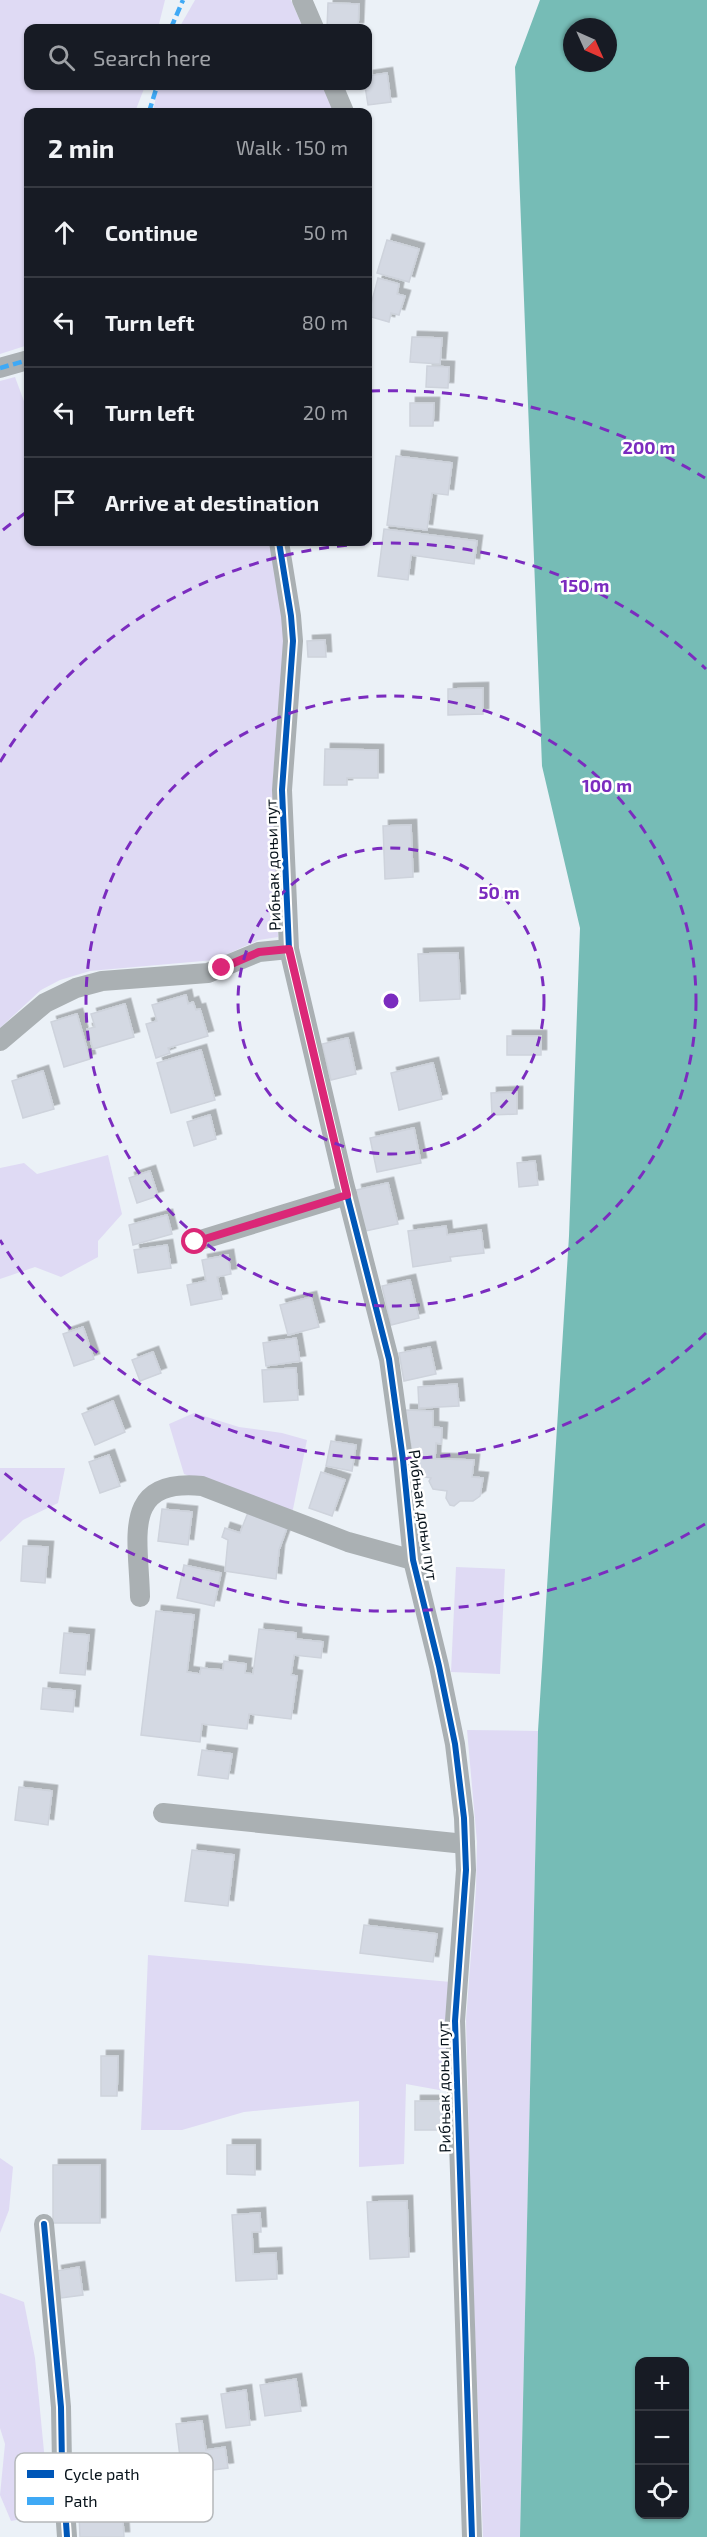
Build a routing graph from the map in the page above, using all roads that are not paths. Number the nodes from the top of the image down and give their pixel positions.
1 (303, 0) edge
2 (312, 24) edge
3 (335, 90) edge
4 (342, 108) edge
5 (24, 361) edge
6 (0, 368) edge
7 (280, 546) edge
8 (289, 949) junction
9 (0, 1041) edge
10 (347, 1195) junction
11 (195, 1242) dead end
12 (413, 1560) junction
13 (140, 1597) dead end
14 (163, 1813) dead end
15 (465, 1844) junction
16 (44, 2224) dead end
17 (62, 2453) edge
18 (66, 2522) edge
19 (67, 2537) edge
20 (472, 2537) edge

1 - 2 street
3 - 4 street
5 - 6 street
7 - 8 street, Рибњак доњи пут
8 - 9 street
8 - 10 street, Рибњак доњи пут
10 - 11 street
10 - 12 street, Рибњак доњи пут
12 - 13 street
12 - 15 street, Рибњак доњи пут
14 - 15 street
15 - 20 street, Рибњак доњи пут
16 - 17 street
18 - 19 street

